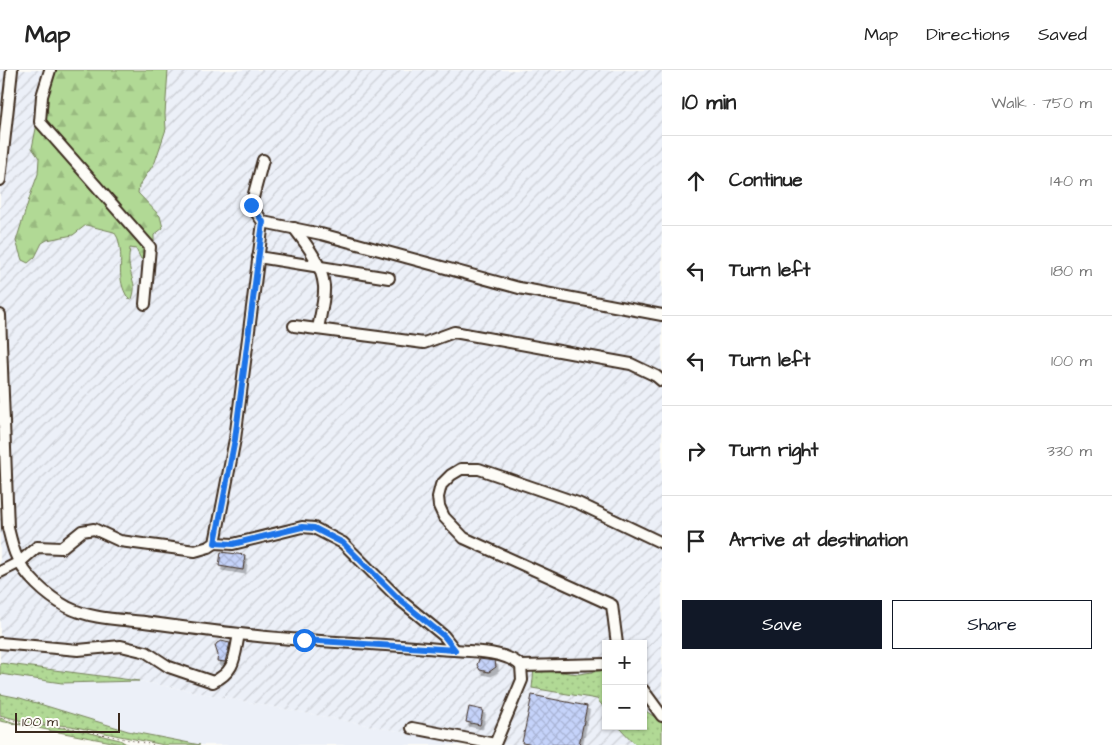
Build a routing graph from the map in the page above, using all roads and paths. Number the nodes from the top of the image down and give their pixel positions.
1 (12, 70) edge
2 (50, 70) edge
3 (263, 160) dead end
4 (0, 180) edge
5 (263, 222) junction
6 (294, 228) junction
7 (258, 257) junction
8 (319, 267) junction
9 (389, 278) dead end
10 (146, 304) dead end
11 (662, 314) edge
12 (0, 315) edge
13 (294, 326) dead end
14 (318, 329) junction
15 (662, 382) edge
16 (215, 543) junction
17 (662, 543) edge
18 (20, 562) junction
19 (0, 572) edge
20 (239, 634) junction
21 (616, 640) edge
22 (0, 643) edge
23 (455, 650) junction
24 (602, 664) edge
25 (521, 666) junction
26 (647, 695) edge
27 (0, 716) edge
28 (662, 716) edge
29 (412, 728) dead end
30 (498, 744) edge
31 (154, 745) edge

1 - 4 lane
2 - 10 lane
3 - 5 lane
5 - 6 lane
5 - 7 lane
6 - 8 lane
6 - 11 lane
7 - 8 lane
7 - 16 lane
8 - 9 lane
8 - 14 lane
12 - 18 lane
13 - 14 lane
14 - 15 lane
16 - 18 lane
16 - 23 lane
17 - 21 lane
18 - 19 lane
18 - 20 lane
20 - 22 lane
20 - 23 lane
23 - 25 lane
24 - 25 lane
25 - 30 lane
26 - 28 lane
27 - 31 path
29 - 30 lane

